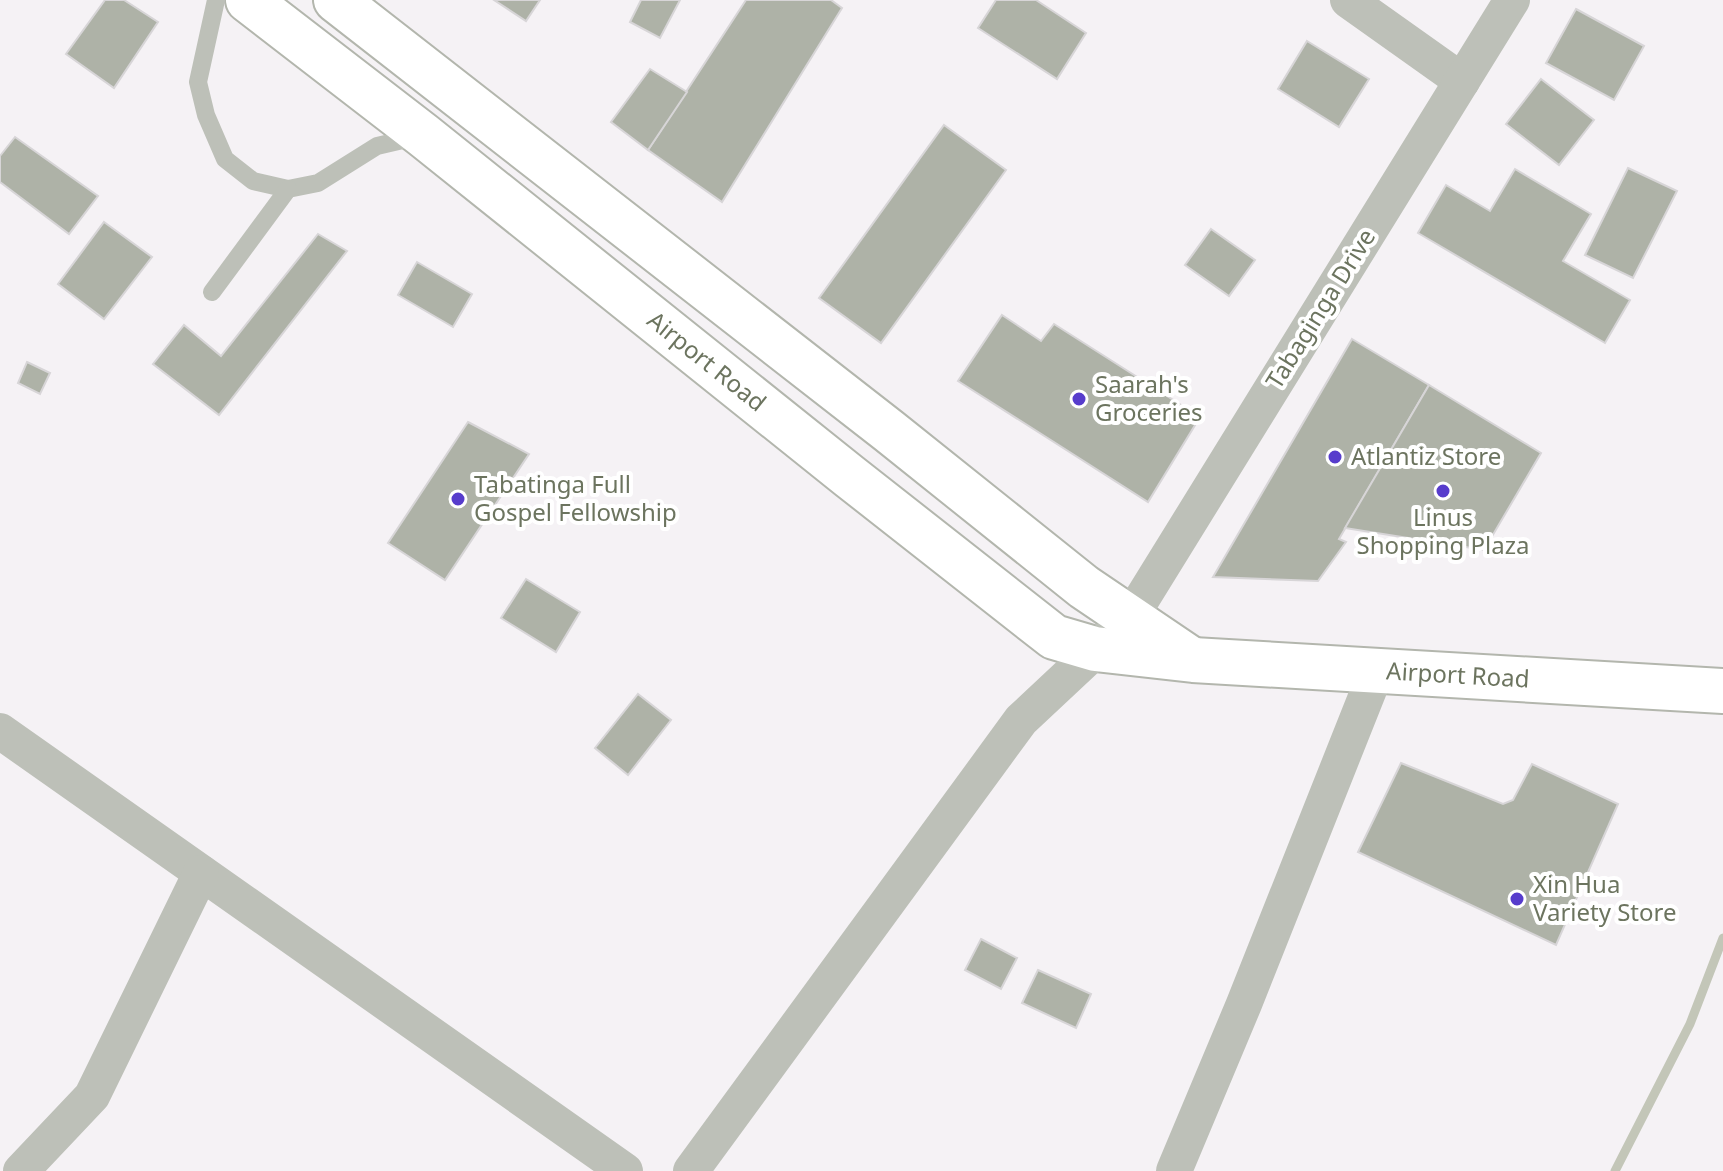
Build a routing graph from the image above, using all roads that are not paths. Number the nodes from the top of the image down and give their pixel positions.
1 (216, 0) edge
2 (248, 0) edge
3 (336, 0) edge
4 (1348, 0) edge
5 (1512, 0) edge
6 (1462, 81) junction
7 (423, 135) junction
8 (288, 189) junction
9 (212, 292) dead end
10 (1130, 618) junction
11 (1095, 649) junction
12 (1193, 660) junction
13 (1376, 672) junction
14 (1723, 691) edge
15 (0, 731) edge
16 (201, 873) junction
17 (609, 1169) edge
18 (21, 1171) edge
19 (691, 1171) edge
20 (1174, 1171) edge

1 - 8 lane
2 - 7 street, Airport Road
3 - 10 street, Airport Road
4 - 6 street
5 - 6 street, Tabaginga Drive
6 - 10 street, Tabaginga Drive
7 - 8 lane
7 - 11 street, Airport Road
8 - 9 lane
10 - 11 street, Tabaginga Drive
10 - 12 street, Airport Road
11 - 12 street, Airport Road
11 - 19 street, Tabaginga Drive
12 - 13 street, Airport Road
13 - 14 street, Airport Road
13 - 20 street
15 - 16 street
16 - 17 street
16 - 18 street

